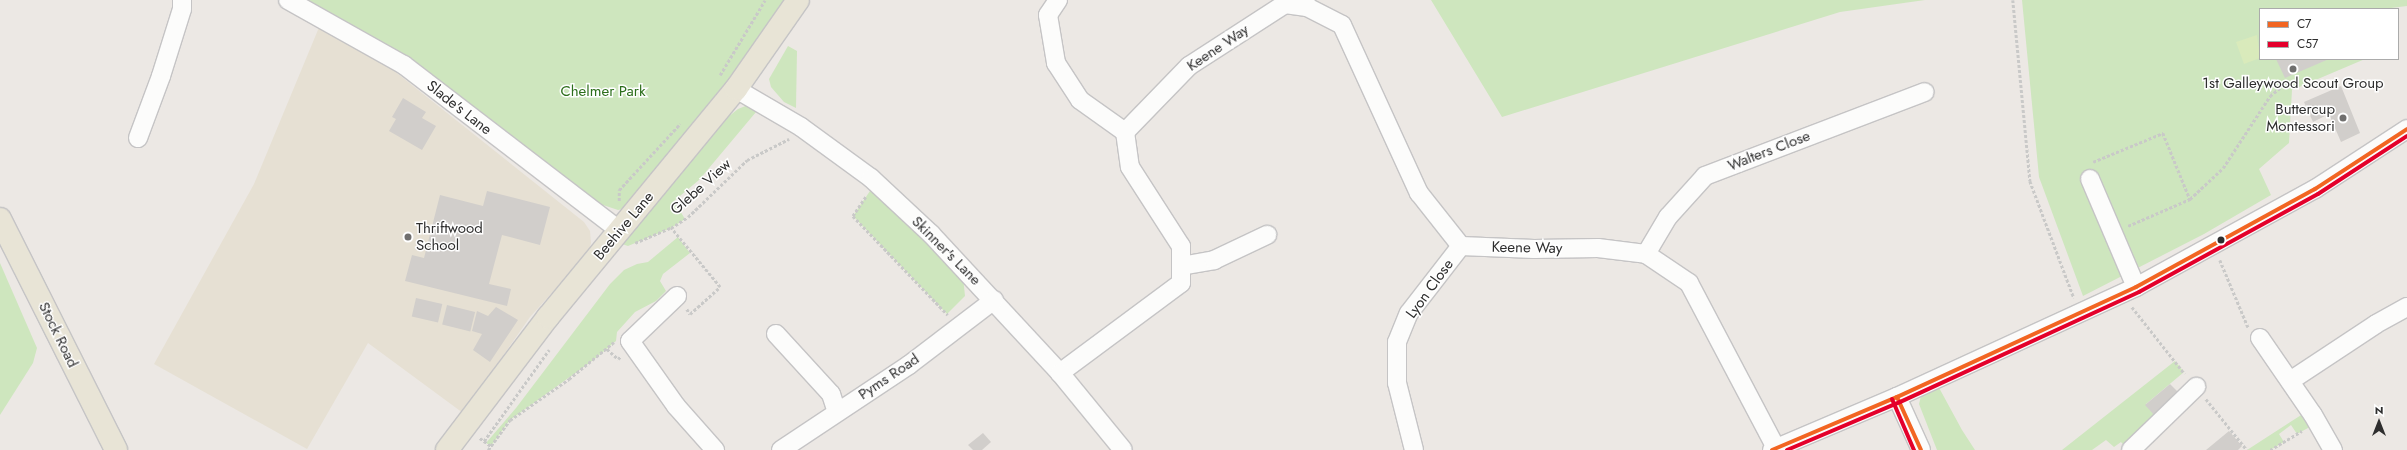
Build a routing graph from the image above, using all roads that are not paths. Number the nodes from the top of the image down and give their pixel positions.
1 (182, 0) edge
2 (288, 0) edge
3 (798, 0) edge
4 (1058, 0) edge
5 (1306, 4) edge
6 (736, 89) junction
7 (1925, 92) dead end
8 (2407, 129) edge
9 (1125, 132) junction
10 (138, 138) dead end
11 (2091, 171) road end
12 (0, 219) edge
13 (616, 235) junction
14 (1267, 235) dead end
15 (1461, 246) junction
16 (1646, 254) junction
17 (1181, 266) junction
18 (2136, 288) junction
19 (677, 296) road end
20 (994, 300) junction
21 (2407, 307) edge
22 (776, 334) dead end
23 (2260, 338) road end
24 (1060, 373) junction
25 (2290, 381) junction
26 (2196, 387) road end
27 (1897, 397) junction
28 (836, 412) junction
29 (1774, 449) edge
30 (116, 450) edge
31 (447, 450) edge
32 (715, 450) edge
33 (781, 450) edge
34 (1123, 450) edge
35 (1414, 450) edge
36 (1920, 450) edge
37 (2130, 450) edge
38 (2333, 450) edge

1 - 10 street
2 - 13 street, Slade's Lane
3 - 6 main road, Beehive Lane
4 - 9 street
5 - 9 street, Keene Way
5 - 15 street, Keene Way
6 - 13 main road, Beehive Lane
6 - 20 street, Skinner's Lane
7 - 16 street, Walters Close
8 - 18 street
9 - 17 street
11 - 18 street
12 - 30 main road, Stock Road
13 - 31 main road, Beehive Lane
14 - 17 street
15 - 16 street, Keene Way
15 - 35 street, Lyon Close
16 - 29 street, Keene Way
17 - 24 street
18 - 27 street
19 - 32 street
20 - 24 street, Skinner's Lane
20 - 28 street, Pyms Road
21 - 25 street
22 - 28 street
23 - 25 street
24 - 34 street, Skinner's Lane
25 - 38 street
26 - 37 street
27 - 29 street
27 - 36 street
28 - 33 street, Pyms Road

